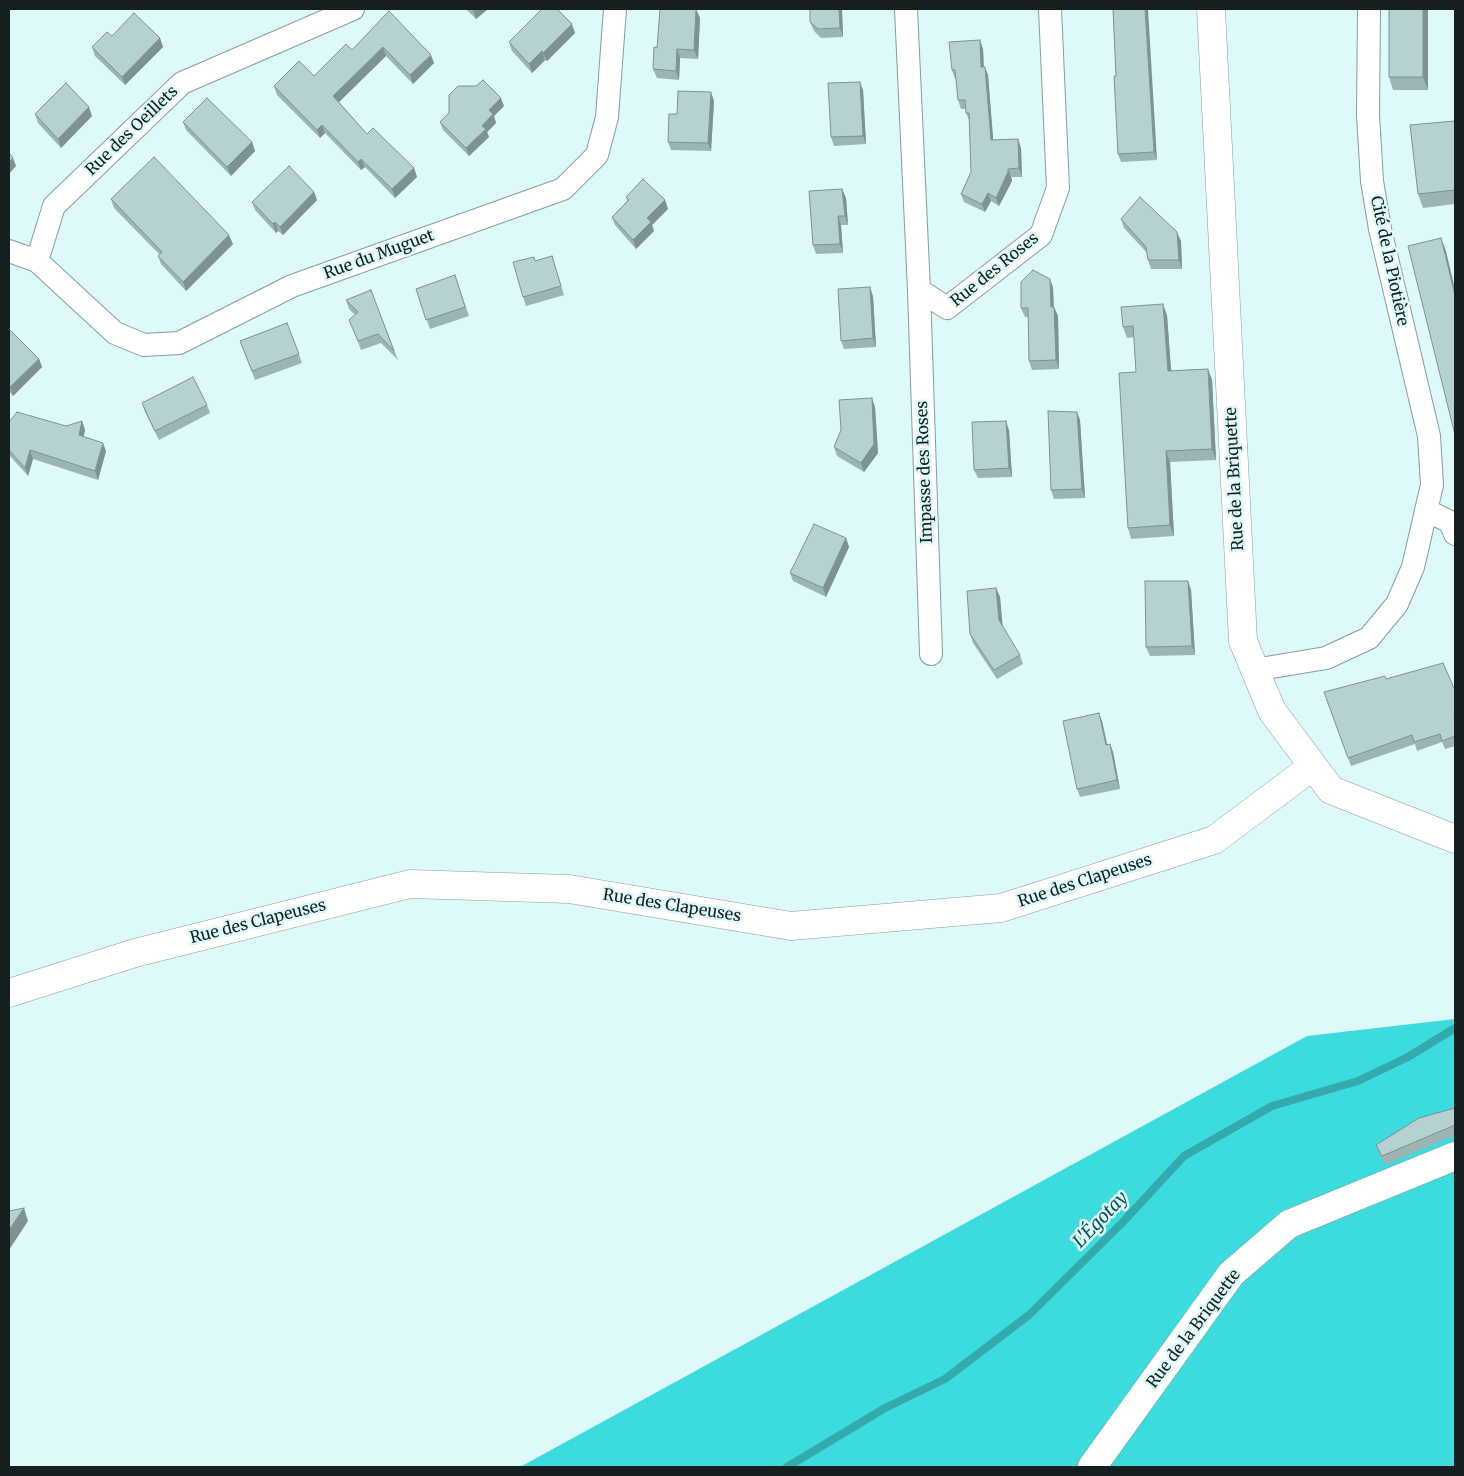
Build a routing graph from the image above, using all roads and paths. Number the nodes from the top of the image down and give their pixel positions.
1 (353, 9) edge
2 (615, 9) edge
3 (906, 9) edge
4 (1050, 9) edge
5 (1211, 9) edge
6 (1369, 9) edge
7 (9, 251) edge
8 (37, 261) junction
9 (919, 290) junction
10 (1426, 510) junction
11 (1455, 534) edge
12 (931, 654) dead end
13 (1254, 670) junction
14 (1313, 766) junction
15 (1455, 839) edge
16 (9, 993) edge
17 (1455, 1156) edge
18 (1092, 1467) edge

1 - 8 street, Rue des Oeillets
2 - 8 street, Rue du Muguet
3 - 9 street
4 - 9 street, Rue des Roses
5 - 13 main road, Rue de la Briquette
6 - 10 street, Cité de la Piotière
7 - 8 street
9 - 12 street, Impasse des Roses
10 - 11 street
10 - 13 street, Cité de la Piotière
13 - 14 main road, Rue de la Briquette
14 - 15 main road, Rue de la Briquette
14 - 16 main road, Rue des Clapeuses
17 - 18 main road, Rue de la Briquette

